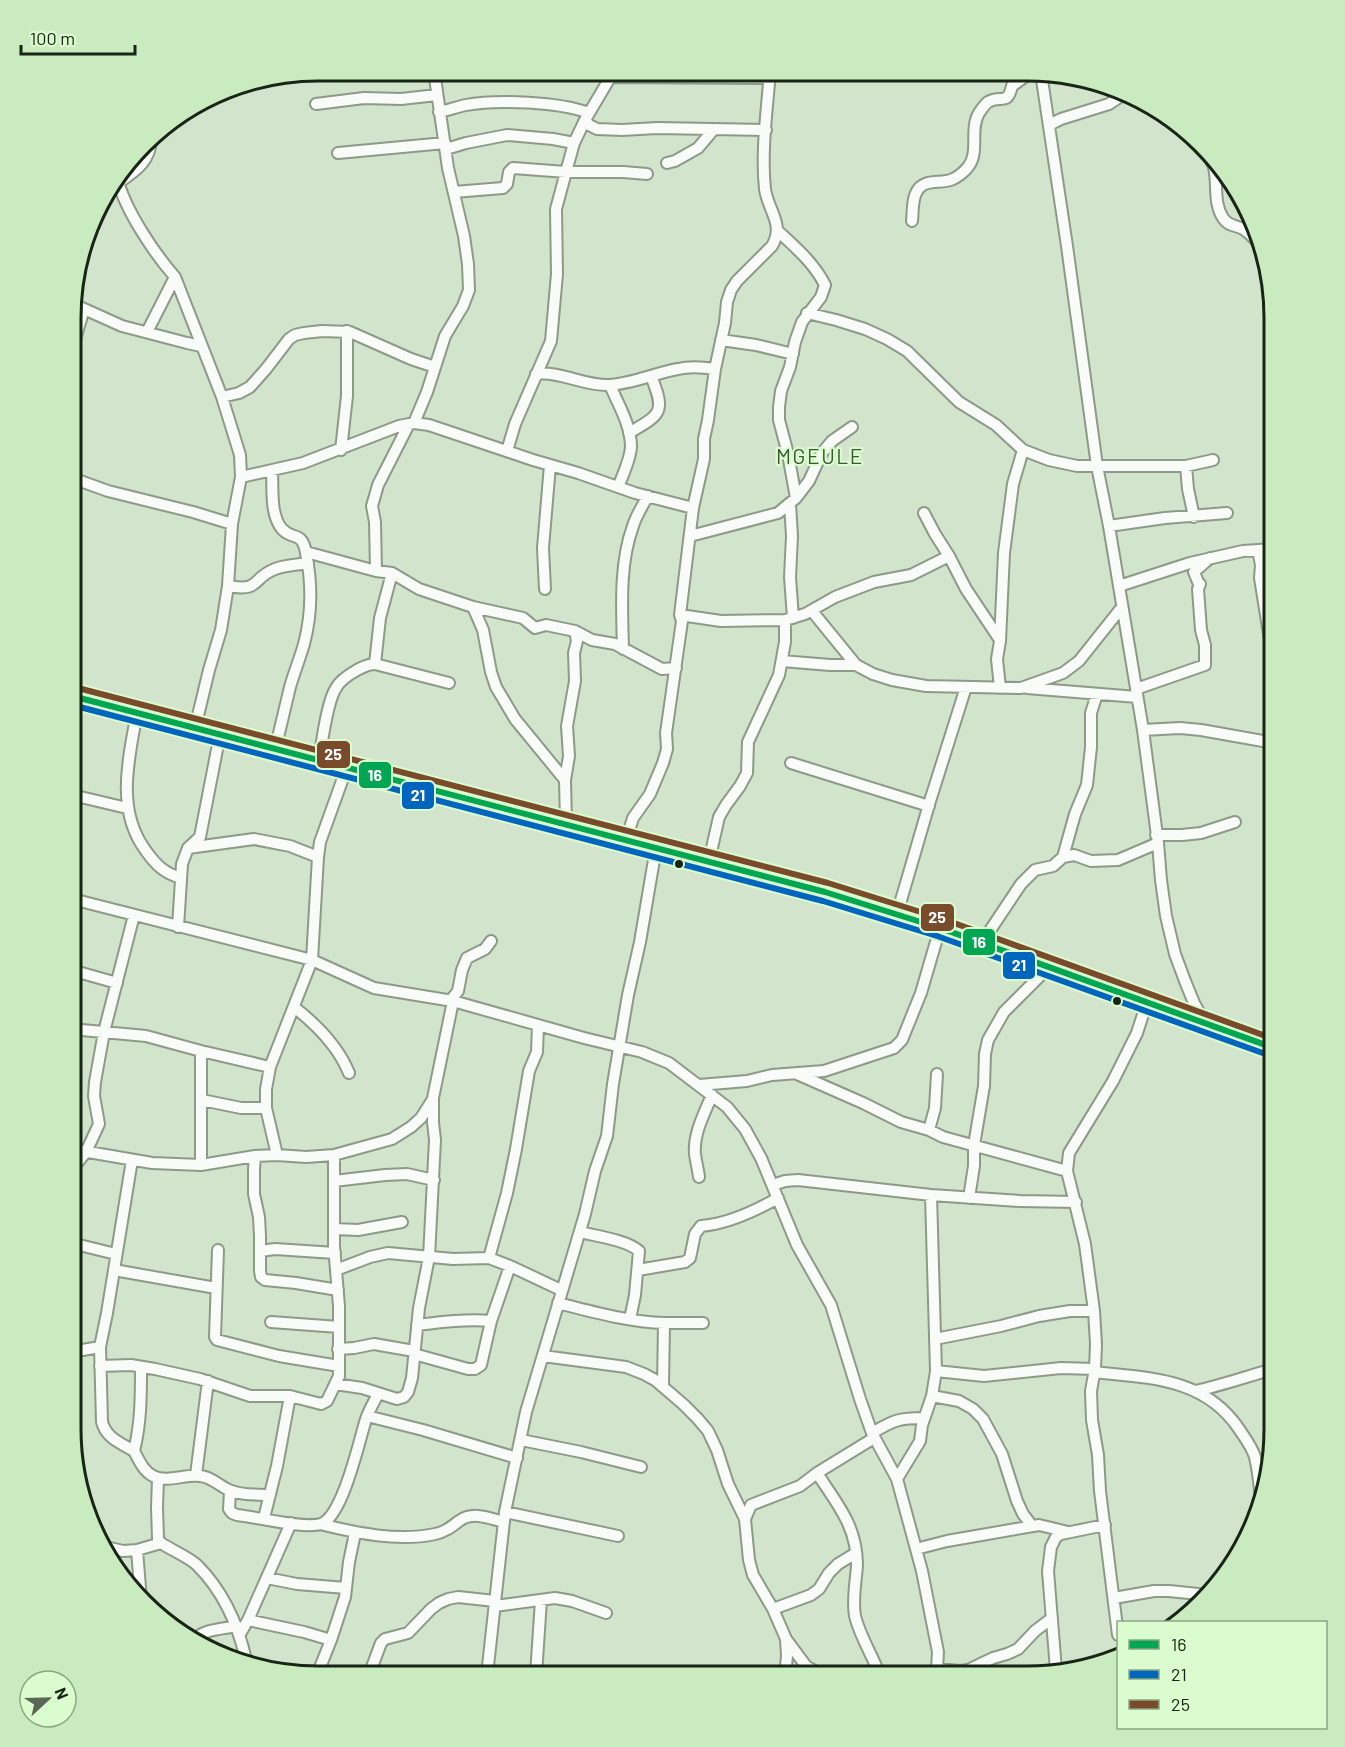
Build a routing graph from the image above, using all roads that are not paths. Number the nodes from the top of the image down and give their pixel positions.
1 (435, 81) edge
2 (609, 81) edge
3 (770, 81) edge
4 (1017, 81) edge
5 (1042, 82) edge
6 (437, 95) junction
7 (1117, 99) edge
8 (316, 104) dead end
9 (439, 112) junction
10 (587, 116) junction
11 (1049, 125) junction
12 (712, 129) junction
13 (766, 130) junction
14 (574, 143) junction
15 (446, 146) junction
16 (149, 151) edge
17 (338, 153) dead end
18 (667, 163) dead end
19 (133, 171) edge
20 (566, 172) junction
21 (1214, 173) edge
22 (647, 174) dead end
23 (120, 187) edge
24 (454, 192) junction
25 (912, 221) dead end
26 (778, 231) junction
27 (1248, 234) edge
28 (175, 277) junction
29 (84, 309) joint
30 (807, 313) junction
31 (81, 319) edge
32 (346, 331) junction
33 (147, 333) junction
34 (721, 340) junction
35 (201, 346) junction
36 (793, 354) junction
37 (435, 367) junction
38 (715, 369) junction
39 (536, 374) junction
40 (651, 376) junction
41 (610, 385) junction
42 (222, 397) junction
43 (412, 424) junction
44 (852, 427) dead end
45 (629, 433) junction
46 (341, 450) junction
47 (1023, 450) junction
48 (507, 451) junction
49 (1213, 460) dead end
50 (550, 465) junction
51 (1097, 466) junction
52 (1186, 466) junction
53 (272, 471) junction
54 (240, 477) junction
55 (81, 481) edge
56 (618, 487) junction
57 (648, 496) junction
58 (793, 501) junction
59 (693, 507) junction
60 (924, 513) dead end
61 (1227, 513) dead end
62 (1194, 517) junction
63 (232, 524) junction
64 (1109, 526) junction
65 (690, 536) junction
66 (1258, 550) junction
67 (1264, 550) edge
68 (949, 556) junction
69 (307, 558) junction
70 (1210, 558) junction
71 (376, 571) junction
72 (392, 573) junction
73 (228, 586) junction
74 (1119, 586) junction
75 (545, 589) dead end
76 (473, 607) junction
77 (1122, 607) junction
78 (1264, 607) edge
79 (812, 611) junction
80 (680, 615) junction
81 (789, 619) junction
82 (575, 631) junction
83 (1000, 640) junction
84 (623, 649) junction
85 (782, 661) junction
86 (375, 664) junction
87 (856, 664) junction
88 (676, 668) junction
89 (448, 683) dead end
90 (966, 687) junction
91 (1000, 688) junction
92 (1021, 688) junction
93 (1137, 693) junction
94 (1097, 694) junction
95 (81, 698) edge
96 (136, 712) junction
97 (195, 728) junction
98 (1143, 730) junction
99 (220, 734) junction
100 (1264, 741) edge
101 (275, 750) junction
102 (319, 760) junction
103 (791, 763) dead end
104 (347, 767) junction
105 (565, 780) junction
106 (81, 797) edge
107 (928, 806) junction
108 (127, 808) junction
109 (1235, 822) dead end
110 (566, 824) junction
111 (1157, 839) junction
112 (626, 841) junction
113 (188, 848) junction
114 (656, 848) junction
115 (318, 857) junction
116 (1063, 857) junction
117 (709, 861) junction
118 (181, 878) junction
119 (81, 901) edge
120 (134, 915) junction
121 (897, 915) junction
122 (177, 927) junction
123 (940, 928) junction
124 (491, 941) dead end
125 (981, 944) junction
126 (312, 960) junction
127 (1048, 968) junction
128 (81, 973) edge
129 (117, 984) junction
130 (452, 1000) junction
131 (1147, 1002) junction
132 (294, 1007) junction
133 (1205, 1023) junction
134 (538, 1025) junction
135 (81, 1030) edge
136 (104, 1032) junction
137 (1264, 1044) edge
138 (619, 1046) junction
139 (201, 1051) junction
140 (270, 1067) junction
141 (348, 1073) dead end
142 (797, 1074) junction
143 (937, 1074) dead end
144 (699, 1085) junction
145 (712, 1095) junction
146 (433, 1098) junction
147 (202, 1100) junction
148 (266, 1108) junction
149 (930, 1130) junction
150 (974, 1145) junction
151 (81, 1151) edge
152 (86, 1152) junction
153 (277, 1155) junction
154 (334, 1155) junction
155 (255, 1156) junction
156 (81, 1158) edge
157 (132, 1160) junction
158 (201, 1165) junction
159 (1067, 1171) junction
160 (699, 1178) dead end
161 (434, 1180) junction
162 (334, 1181) junction
163 (773, 1185) junction
164 (931, 1195) junction
165 (778, 1198) junction
166 (969, 1198) junction
167 (1076, 1202) junction
168 (402, 1222) dead end
169 (334, 1229) junction
170 (580, 1232) junction
171 (81, 1245) edge
172 (218, 1250) dead end
173 (260, 1251) junction
174 (334, 1252) junction
175 (116, 1254) junction
176 (429, 1257) junction
177 (489, 1258) junction
178 (510, 1266) junction
179 (336, 1269) junction
180 (114, 1270) junction
181 (638, 1270) junction
182 (216, 1288) junction
183 (338, 1290) junction
184 (561, 1290) junction
185 (558, 1303) junction
186 (1094, 1311) junction
187 (630, 1319) junction
188 (491, 1321) junction
189 (271, 1322) dead end
190 (664, 1323) junction
191 (704, 1323) dead end
192 (417, 1325) junction
193 (339, 1327) junction
194 (935, 1339) junction
195 (100, 1347) junction
196 (338, 1349) junction
197 (81, 1350) edge
198 (414, 1352) junction
199 (543, 1356) junction
200 (100, 1366) junction
201 (339, 1366) junction
202 (141, 1367) junction
203 (1095, 1370) junction
204 (936, 1371) junction
205 (1264, 1371) edge
206 (208, 1381) junction
207 (335, 1384) junction
208 (663, 1386) junction
209 (1196, 1391) junction
210 (378, 1394) junction
211 (290, 1396) junction
212 (932, 1396) junction
213 (367, 1416) junction
214 (924, 1418) junction
215 (873, 1435) junction
216 (521, 1440) junction
217 (134, 1451) junction
218 (517, 1458) junction
219 (641, 1467) dead end
220 (817, 1473) junction
221 (196, 1475) junction
222 (1259, 1475) edge
223 (158, 1478) junction
224 (897, 1479) junction
225 (230, 1491) junction
226 (270, 1495) junction
227 (504, 1517) junction
228 (264, 1518) junction
229 (745, 1519) junction
230 (291, 1523) junction
231 (320, 1524) junction
232 (1032, 1526) junction
233 (1105, 1526) junction
234 (354, 1532) junction
235 (1068, 1532) junction
236 (618, 1536) dead end
237 (161, 1544) junction
238 (114, 1549) edge
239 (916, 1549) junction
240 (137, 1550) junction
241 (856, 1553) junction
242 (267, 1578) junction
243 (140, 1585) edge
244 (346, 1588) junction
245 (1197, 1595) edge
246 (1114, 1598) junction
247 (541, 1600) junction
248 (495, 1604) junction
249 (773, 1609) junction
250 (606, 1613) dead end
251 (1052, 1618) junction
252 (248, 1620) junction
253 (1117, 1621) edge
254 (238, 1630) junction
255 (201, 1635) edge
256 (786, 1639) junction
257 (331, 1640) junction
258 (244, 1654) edge
259 (1056, 1664) edge
260 (320, 1666) edge
261 (372, 1666) edge
262 (488, 1666) edge
263 (537, 1666) edge
264 (786, 1666) edge
265 (803, 1666) edge
266 (876, 1666) edge
267 (935, 1666) edge
268 (976, 1666) edge

1 - 6 street
2 - 10 street
3 - 13 street
4 - 25 street
5 - 11 street
6 - 8 street
6 - 9 street
7 - 11 street
9 - 10 street
9 - 15 street
10 - 12 street
10 - 14 street
11 - 51 street
12 - 13 street
12 - 18 street
13 - 26 street
14 - 15 street
14 - 20 street
15 - 17 street
15 - 24 street
16 - 19 street
20 - 22 street
20 - 24 street
20 - 39 street
21 - 27 street
23 - 28 street
24 - 37 street
26 - 30 street
26 - 34 street
28 - 33 street
28 - 35 street
29 - 31 street
29 - 33 street
30 - 36 street
30 - 47 street
32 - 37 street
32 - 42 street
32 - 46 street
33 - 35 street
34 - 36 street
34 - 38 street
35 - 42 street
36 - 58 street
37 - 43 street
38 - 40 street
38 - 59 street
39 - 41 street
39 - 48 street
40 - 41 street
40 - 45 street
41 - 45 street
42 - 54 street
43 - 46 street
43 - 48 street
43 - 71 street
44 - 58 street
45 - 56 street
46 - 53 street
47 - 51 street
47 - 83 street
48 - 50 street
49 - 52 street
50 - 56 street
50 - 75 street
51 - 52 street
51 - 64 street
52 - 62 street
53 - 54 street
53 - 69 street
54 - 63 street
55 - 63 street
56 - 57 street
57 - 59 street
57 - 84 street
58 - 65 street
58 - 81 street
59 - 65 street
60 - 68 street
61 - 62 street
62 - 64 street
63 - 73 street
64 - 74 street
65 - 80 street
66 - 67 street
66 - 70 street
66 - 78 street
68 - 79 street
68 - 83 street
69 - 71 street
69 - 73 street
69 - 101 street
70 - 74 street
70 - 93 street
71 - 72 street
72 - 76 street
72 - 86 street
73 - 97 street
74 - 77 street
76 - 82 street
76 - 105 street
77 - 92 street
77 - 93 street
79 - 81 street
79 - 87 street
80 - 81 street
80 - 88 street
81 - 85 street
82 - 84 street
82 - 105 street
83 - 91 street
84 - 88 street
85 - 87 street
85 - 117 street
86 - 89 street
86 - 102 street
87 - 90 street
88 - 112 street
90 - 91 street
90 - 107 street
91 - 92 street
92 - 94 street
93 - 94 street
93 - 98 street
94 - 116 street
95 - 96 main road
96 - 97 main road
96 - 108 street
97 - 99 main road
98 - 100 street
98 - 111 street
99 - 101 main road
99 - 113 street
101 - 102 main road
102 - 104 main road
103 - 107 street
104 - 110 main road
104 - 115 street
105 - 110 street
106 - 108 street
107 - 121 street
108 - 118 street
109 - 111 street
110 - 112 main road
111 - 116 street
111 - 133 street
112 - 114 main road
113 - 115 street
113 - 118 street
114 - 117 main road
114 - 138 street
115 - 126 street
116 - 125 street
117 - 121 main road
118 - 122 street
119 - 120 street
120 - 122 street
120 - 129 street
121 - 123 main road
122 - 126 street
123 - 125 main road
123 - 142 street
124 - 130 street
125 - 127 main road
126 - 130 street
126 - 132 street
127 - 131 main road
127 - 150 street
128 - 129 street
129 - 136 street
130 - 134 street
130 - 146 street
131 - 133 main road
131 - 159 street
132 - 140 street
132 - 141 street
133 - 137 main road
134 - 138 street
134 - 177 street
135 - 136 street
136 - 139 street
136 - 152 street
138 - 144 street
138 - 170 street
139 - 140 street
139 - 147 street
140 - 148 street
142 - 144 street
142 - 149 street
143 - 149 street
144 - 145 street
145 - 160 street
145 - 163 street
146 - 154 street
146 - 161 street
147 - 148 street
147 - 158 street
148 - 153 street
149 - 150 street
150 - 159 street
150 - 166 street
151 - 152 street
152 - 156 street
152 - 157 street
153 - 154 street
153 - 155 street
154 - 162 street
155 - 158 street
155 - 173 street
157 - 158 street
157 - 175 street
159 - 167 street
161 - 162 street
161 - 176 street
162 - 169 street
163 - 164 street
163 - 165 street
164 - 166 street
164 - 194 street
165 - 181 street
165 - 215 street
166 - 167 street
167 - 186 street
168 - 169 street
169 - 174 street
170 - 181 street
170 - 184 street
171 - 175 street
172 - 182 street
173 - 174 street
173 - 183 street
174 - 179 street
175 - 180 street
176 - 177 street
176 - 179 street
176 - 192 street
177 - 178 street
178 - 184 street
178 - 188 street
179 - 183 street
180 - 182 street
180 - 195 street
181 - 187 street
182 - 201 street
183 - 193 street
184 - 185 street
185 - 187 street
185 - 199 street
186 - 194 street
186 - 203 street
187 - 190 street
188 - 192 street
188 - 198 street
189 - 193 street
190 - 191 street
190 - 208 street
192 - 198 street
193 - 196 street
194 - 204 street
195 - 197 street
195 - 200 street
196 - 198 street
196 - 201 street
198 - 210 street
199 - 208 street
199 - 216 street
200 - 202 street
200 - 217 street
201 - 207 street
202 - 206 street
202 - 217 street
203 - 204 street
203 - 209 street
203 - 233 street
204 - 212 street
205 - 209 street
206 - 211 street
206 - 221 street
207 - 210 street
207 - 211 street
208 - 229 street
209 - 222 street
210 - 213 street
211 - 226 street
212 - 214 street
212 - 232 street
213 - 218 street
213 - 231 street
214 - 215 street
214 - 224 street
215 - 220 street
215 - 224 street
216 - 218 street
216 - 219 street
217 - 223 street
218 - 227 street
220 - 229 street
220 - 241 street
221 - 223 street
221 - 225 street
223 - 237 street
224 - 239 street
225 - 226 street
225 - 228 street
226 - 228 street
227 - 234 street
227 - 236 street
227 - 248 street
228 - 230 street
229 - 249 street
230 - 231 street
230 - 242 street
231 - 234 street
232 - 235 street
232 - 239 street
233 - 235 street
233 - 246 street
234 - 244 street
235 - 251 street
237 - 240 street
237 - 254 street
238 - 240 street
239 - 267 street
240 - 243 street
241 - 249 street
241 - 266 street
242 - 244 street
242 - 252 street
244 - 257 street
245 - 246 street
246 - 253 street
247 - 248 street
247 - 250 street
247 - 263 street
248 - 261 street
248 - 262 street
249 - 256 street
251 - 259 street
251 - 268 street
252 - 254 street
252 - 257 street
254 - 255 street
254 - 258 street
256 - 264 street
256 - 265 street
257 - 260 street

